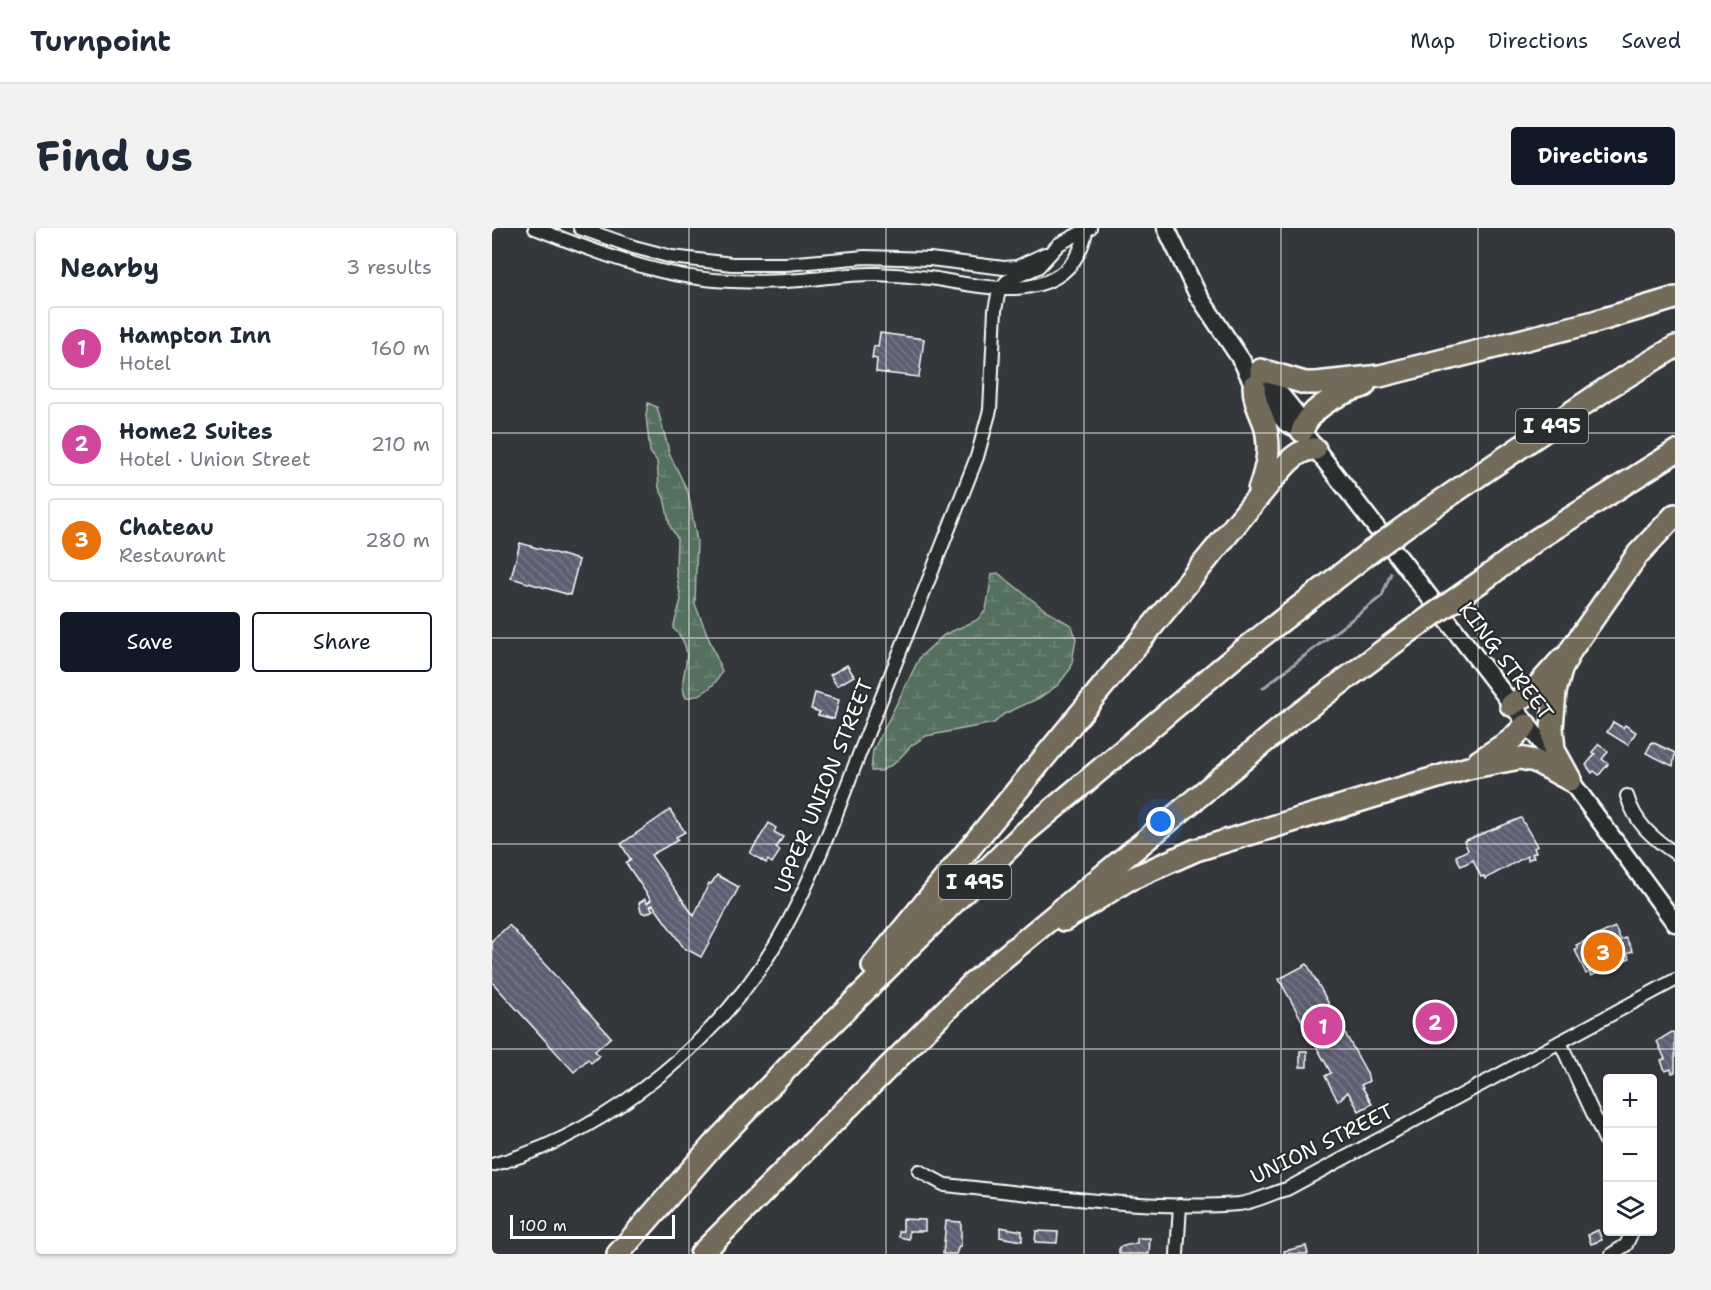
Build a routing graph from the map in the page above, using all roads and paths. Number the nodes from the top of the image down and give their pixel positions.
1 (535, 228) edge
2 (580, 228) edge
3 (1166, 228) edge
4 (1088, 230) edge
5 (1049, 252) junction
6 (999, 290) junction
7 (1675, 298) edge
8 (1675, 347) edge
9 (1252, 372) junction
10 (1380, 376) junction
11 (1300, 429) junction
12 (1315, 449) junction
13 (1675, 452) edge
14 (1256, 499) junction
15 (1675, 515) edge
16 (1571, 650) junction
17 (1511, 705) junction
18 (1526, 725) junction
19 (1468, 768) junction
20 (1570, 780) junction
21 (1628, 796) dead end
22 (1675, 853) edge
23 (1675, 922) edge
24 (1675, 980) edge
25 (942, 1011) junction
26 (1560, 1042) junction
27 (798, 1057) junction
28 (1603, 1135) edge
29 (492, 1165) edge
30 (919, 1171) dead end
31 (1179, 1205) junction
32 (1630, 1236) edge
33 (618, 1254) edge
34 (700, 1254) edge
35 (1177, 1254) edge
36 (1612, 1254) edge

1 - 6 street
2 - 5 street
3 - 9 main road, KING STREET
4 - 5 street
4 - 6 street
5 - 6 street
6 - 29 street, UPPER UNION STREET
7 - 10 highway
8 - 27 highway, I 495, bridge
9 - 10 highway
9 - 11 main road, KING STREET
9 - 14 highway
10 - 11 highway
11 - 12 main road, KING STREET
12 - 14 highway
12 - 17 main road, KING STREET
13 - 25 highway, bridge
14 - 27 highway
15 - 16 highway
16 - 17 highway
16 - 20 highway
17 - 18 main road, KING STREET
18 - 19 highway
18 - 20 main road, KING STREET
19 - 20 highway
19 - 25 highway
20 - 23 main road, KING STREET
21 - 22 street
24 - 26 street, UNION STREET
25 - 34 highway
26 - 28 street
26 - 31 street, UNION STREET
27 - 33 highway, I 495
30 - 31 street, UNION STREET
31 - 35 street
32 - 36 street

